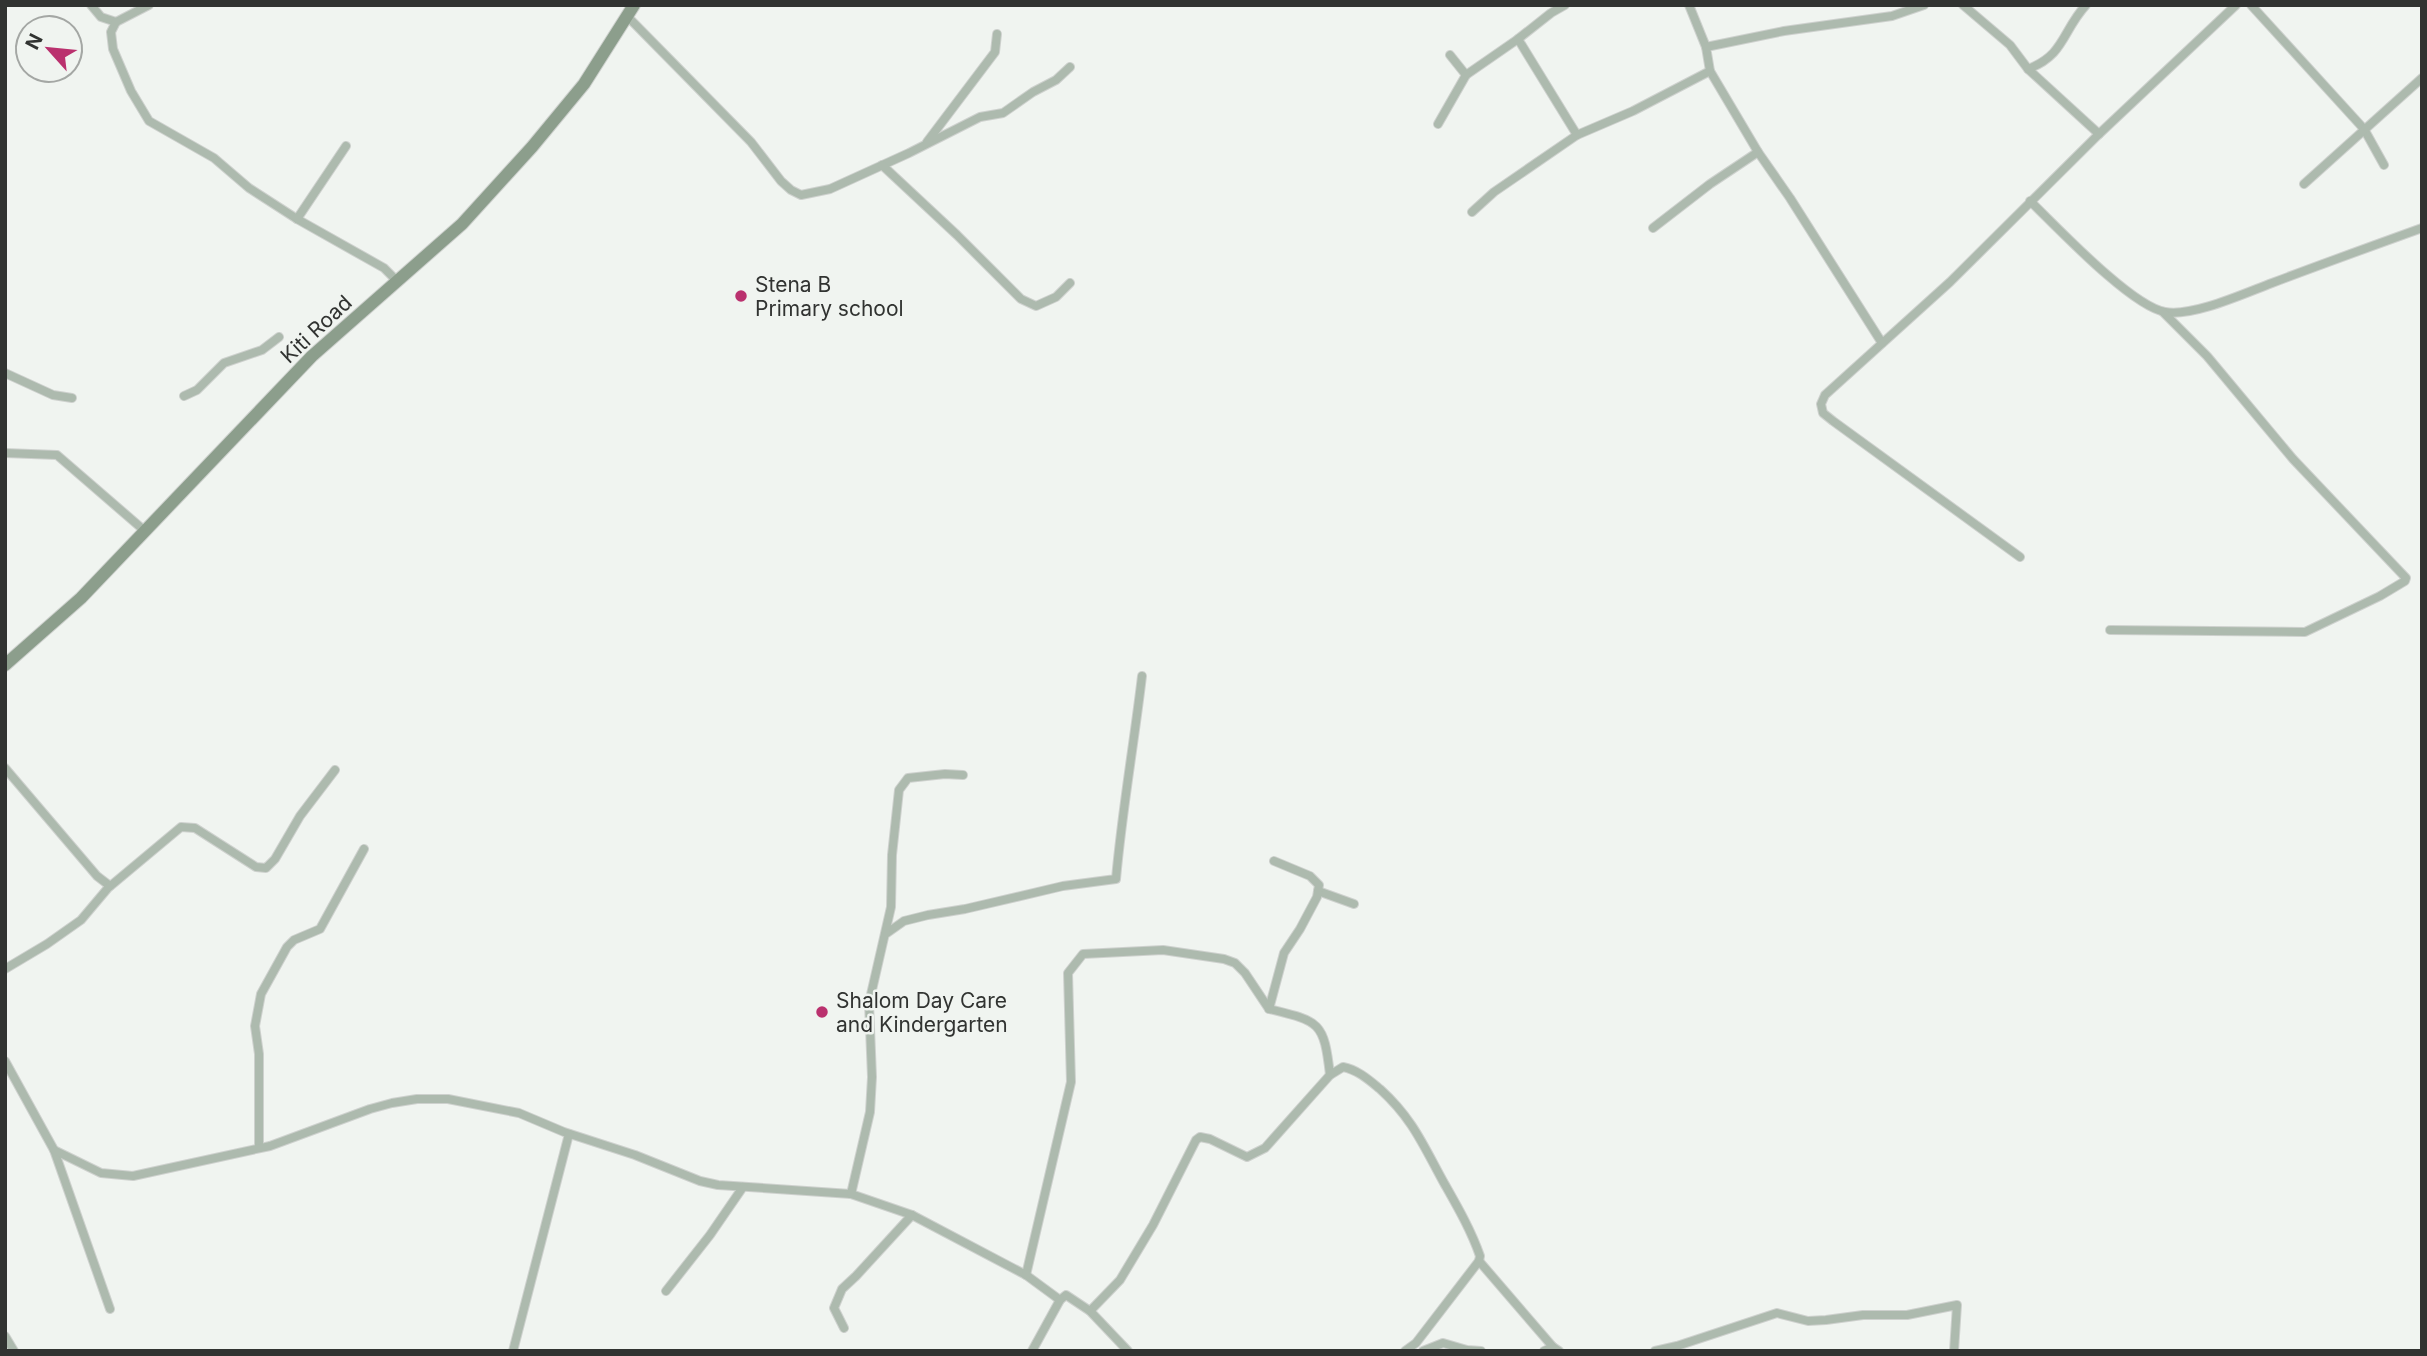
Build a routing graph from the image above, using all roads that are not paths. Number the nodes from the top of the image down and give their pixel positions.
1 (91, 5) edge
2 (149, 5) edge
3 (1565, 5) edge
4 (1689, 5) edge
5 (1924, 5) edge
6 (1963, 5) edge
7 (2086, 5) edge
8 (2236, 5) edge
9 (2251, 5) edge
10 (630, 11) edge
11 (116, 22) junction
12 (996, 34) dead end
13 (1518, 39) junction
14 (1706, 47) junction
15 (1450, 55) dead end
16 (1069, 67) dead end
17 (2028, 69) junction
18 (1710, 71) junction
19 (1466, 75) junction
20 (2422, 78) edge
21 (1438, 124) dead end
22 (2364, 129) junction
23 (2099, 134) junction
24 (1577, 135) junction
25 (925, 145) junction
26 (346, 146) dead end
27 (1758, 152) junction
28 (882, 165) junction
29 (2384, 165) dead end
30 (2304, 184) dead end
31 (2030, 201) junction
32 (1472, 212) dead end
33 (298, 219) junction
34 (1653, 228) dead end
35 (2422, 228) edge
36 (396, 280) junction
37 (1070, 283) dead end
38 (2163, 312) junction
39 (279, 337) dead end
40 (1882, 343) junction
41 (5, 373) edge
42 (184, 396) dead end
43 (72, 398) dead end
44 (5, 453) edge
45 (146, 532) junction
46 (2020, 557) dead end
47 (2110, 630) dead end
48 (5, 665) edge
49 (1142, 676) dead end
50 (5, 768) edge
51 (335, 769) dead end
52 (963, 775) dead end
53 (364, 849) dead end
54 (1274, 861) dead end
55 (110, 886) junction
56 (1318, 891) junction
57 (1354, 904) dead end
58 (887, 933) junction
59 (5, 969) edge
60 (1269, 1009) junction
61 (5, 1061) edge
62 (1331, 1076) junction
63 (569, 1134) junction
64 (259, 1148) junction
65 (54, 1150) junction
66 (743, 1187) junction
67 (851, 1194) junction
68 (912, 1214) junction
69 (1479, 1261) junction
70 (1026, 1276) junction
71 (666, 1291) dead end
72 (1060, 1300) junction
73 (110, 1309) dead end
74 (1090, 1311) junction
75 (844, 1328) dead end
76 (5, 1336) edge
77 (1552, 1350) edge
78 (14, 1351) edge
79 (513, 1351) edge
80 (1032, 1351) edge
81 (1128, 1351) edge
82 (1405, 1351) edge
83 (1423, 1351) edge
84 (1481, 1351) edge
85 (1655, 1351) edge
86 (1954, 1351) edge

1 - 11 street
2 - 11 street
3 - 13 street
4 - 14 street
5 - 14 street
6 - 17 street
7 - 17 street
8 - 23 street
9 - 22 street
10 - 28 street
10 - 36 street, Kiti Road
11 - 33 street
12 - 25 street
13 - 19 street
13 - 24 street
14 - 18 street
15 - 19 street
16 - 25 street
17 - 23 street
18 - 24 street
18 - 27 street
19 - 21 street
20 - 22 street
22 - 29 street
22 - 30 street
23 - 31 street
24 - 32 street
25 - 28 street
26 - 33 street
27 - 34 street
27 - 40 street
28 - 37 street
31 - 38 street
31 - 40 street
33 - 36 street
35 - 38 street
36 - 45 street, Kiti Road
38 - 47 street
39 - 42 street
40 - 46 street
41 - 43 street
44 - 45 street
45 - 48 street, Kiti Road
49 - 58 street
50 - 55 street
51 - 55 street
52 - 58 street
53 - 64 street
54 - 56 street
55 - 59 street
56 - 57 street
56 - 60 street
58 - 67 street
60 - 62 street
60 - 70 street
61 - 65 street
62 - 69 street
62 - 74 street
63 - 64 street
63 - 66 street
63 - 79 street
64 - 65 street
65 - 73 street
66 - 67 street
66 - 71 street
67 - 68 street
68 - 70 street
68 - 75 street
69 - 77 street
69 - 82 street
70 - 72 street
72 - 74 street
72 - 80 street
74 - 81 street
76 - 78 street
83 - 84 street
85 - 86 street

